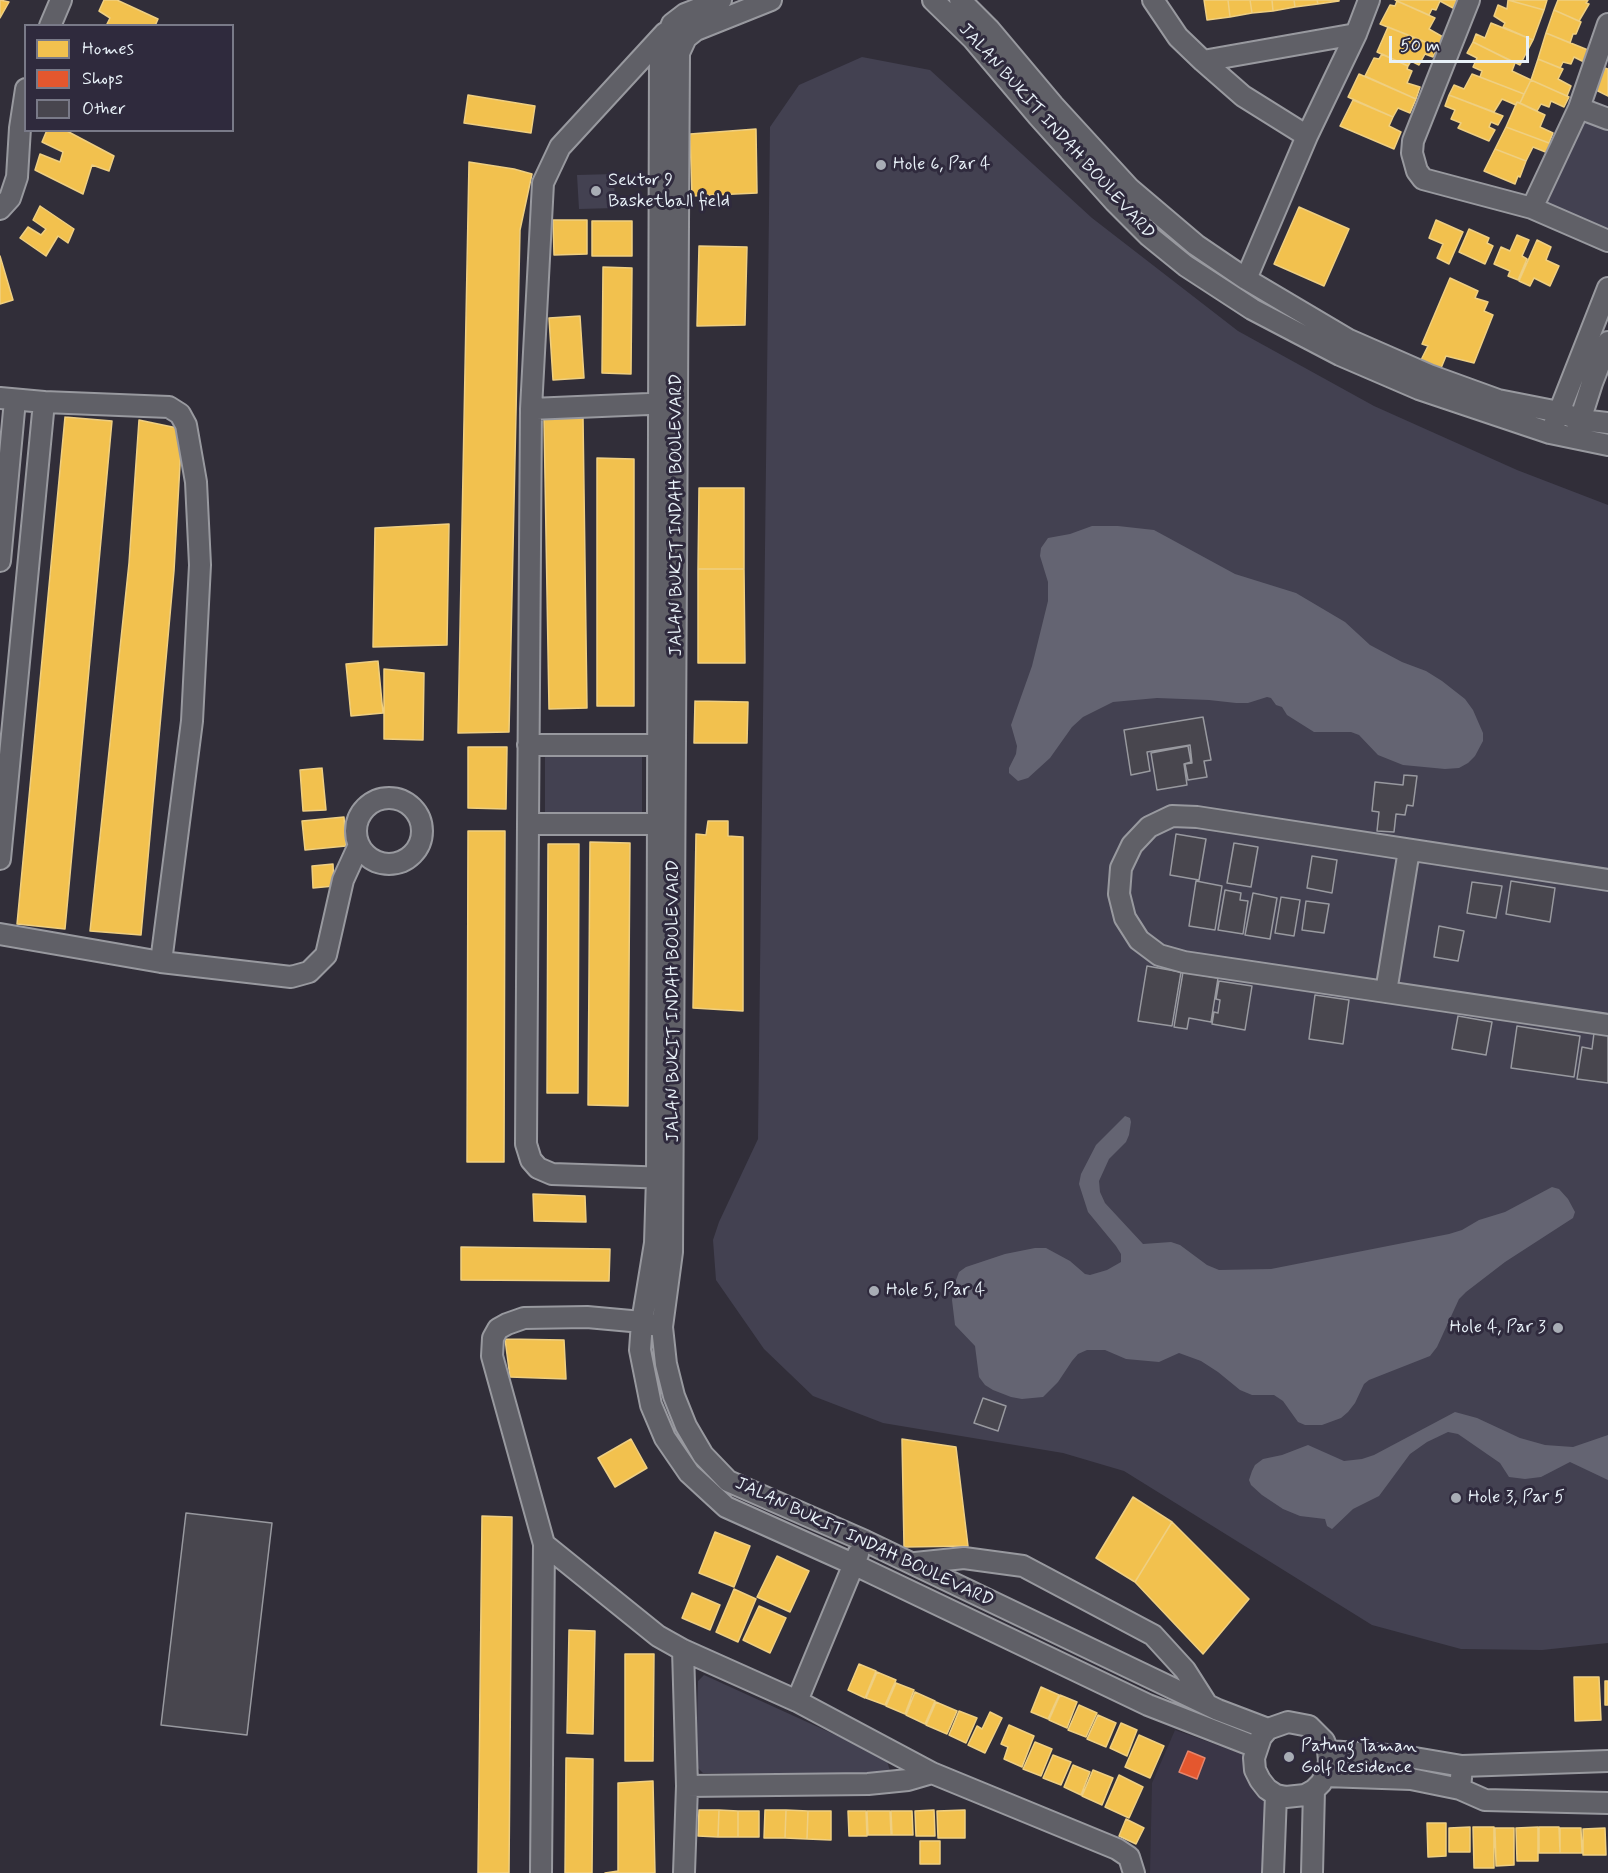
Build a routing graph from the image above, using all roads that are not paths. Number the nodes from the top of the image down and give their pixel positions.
1 (61, 0) edge
2 (721, 0) edge
3 (771, 0) edge
4 (933, 0) edge
5 (960, 0) edge
6 (1153, 0) edge
7 (1369, 0) edge
8 (1469, 0) edge
9 (51, 24) edge
10 (672, 24) junction
11 (1608, 24) edge
12 (1356, 34) junction
13 (1203, 61) junction
14 (24, 102) edge
15 (1579, 108) junction
16 (1608, 119) edge
17 (1307, 136) junction
18 (1532, 208) junction
19 (0, 209) edge
20 (1608, 241) edge
21 (1246, 279) junction
22 (1608, 288) edge
23 (1608, 342) edge
24 (8, 399) edge
25 (44, 402) junction
26 (668, 403) junction
27 (531, 410) junction
28 (1559, 412) junction
29 (1608, 423) edge
30 (1578, 429) junction
31 (1550, 432) junction
32 (1608, 445) edge
33 (0, 561) edge
34 (528, 745) junction
35 (667, 745) junction
36 (667, 824) junction
37 (528, 825) junction
38 (359, 845) dead end
39 (1409, 850) junction
40 (0, 859) edge
41 (1608, 880) edge
42 (0, 934) edge
43 (161, 962) junction
44 (1386, 992) junction
45 (1608, 1025) edge
46 (665, 1178) junction
47 (642, 1322) junction
48 (662, 1327) junction
49 (866, 1541) junction
50 (544, 1544) junction
51 (913, 1563) junction
52 (853, 1564) junction
53 (683, 1650) junction
54 (797, 1701) junction
55 (1207, 1705) junction
56 (1268, 1730) junction
57 (1256, 1747) junction
58 (1328, 1751) junction
59 (1608, 1761) edge
60 (1462, 1766) junction
61 (932, 1773) junction
62 (1319, 1783) junction
63 (687, 1786) junction
64 (1460, 1789) junction
65 (1276, 1795) junction
66 (1608, 1803) edge
67 (541, 1873) edge
68 (684, 1873) edge
69 (1134, 1873) edge
70 (1273, 1873) edge
71 (1312, 1873) edge

1 - 9 street
2 - 10 street
3 - 26 street, JALAN BUKIT INDAH BOULEVARD
4 - 31 street, JALAN BUKIT INDAH BOULEVARD
5 - 21 street
6 - 13 street
7 - 12 street
8 - 18 street
10 - 26 street
10 - 27 street
11 - 15 street
12 - 13 street
12 - 17 street
13 - 17 street
14 - 19 street
15 - 16 street
15 - 18 street
17 - 21 street
18 - 20 street
21 - 28 street
22 - 28 street
23 - 30 street
24 - 25 street
24 - 33 street
25 - 40 street
25 - 43 street
26 - 27 street
26 - 35 street
27 - 34 street
28 - 30 street
28 - 31 street
29 - 30 street
30 - 31 street, JALAN BUKIT INDAH BOULEVARD
30 - 32 street, JALAN BUKIT INDAH BOULEVARD
34 - 35 street
34 - 37 street
35 - 36 street
36 - 37 street
36 - 46 street
37 - 46 street
38 - 43 street
39 - 41 street
39 - 44 street
39 - 44 street
42 - 43 street
44 - 45 street
46 - 47 street
46 - 48 street, JALAN BUKIT INDAH BOULEVARD
47 - 48 street
47 - 50 street
47 - 52 street
48 - 49 street, JALAN BUKIT INDAH BOULEVARD
49 - 51 street, JALAN BUKIT INDAH BOULEVARD
49 - 52 street
50 - 53 street
50 - 67 street
51 - 55 street, JALAN BUKIT INDAH BOULEVARD
51 - 55 street
52 - 54 street
52 - 57 street
53 - 54 street
53 - 63 street
54 - 61 street
55 - 56 street, JALAN BUKIT INDAH BOULEVARD
56 - 57 street
56 - 58 street
57 - 65 street
58 - 60 street
58 - 62 street
59 - 60 street
60 - 64 street
61 - 63 street
61 - 69 street
62 - 64 street
62 - 65 street
62 - 71 street
63 - 68 street
64 - 66 street
65 - 70 street

